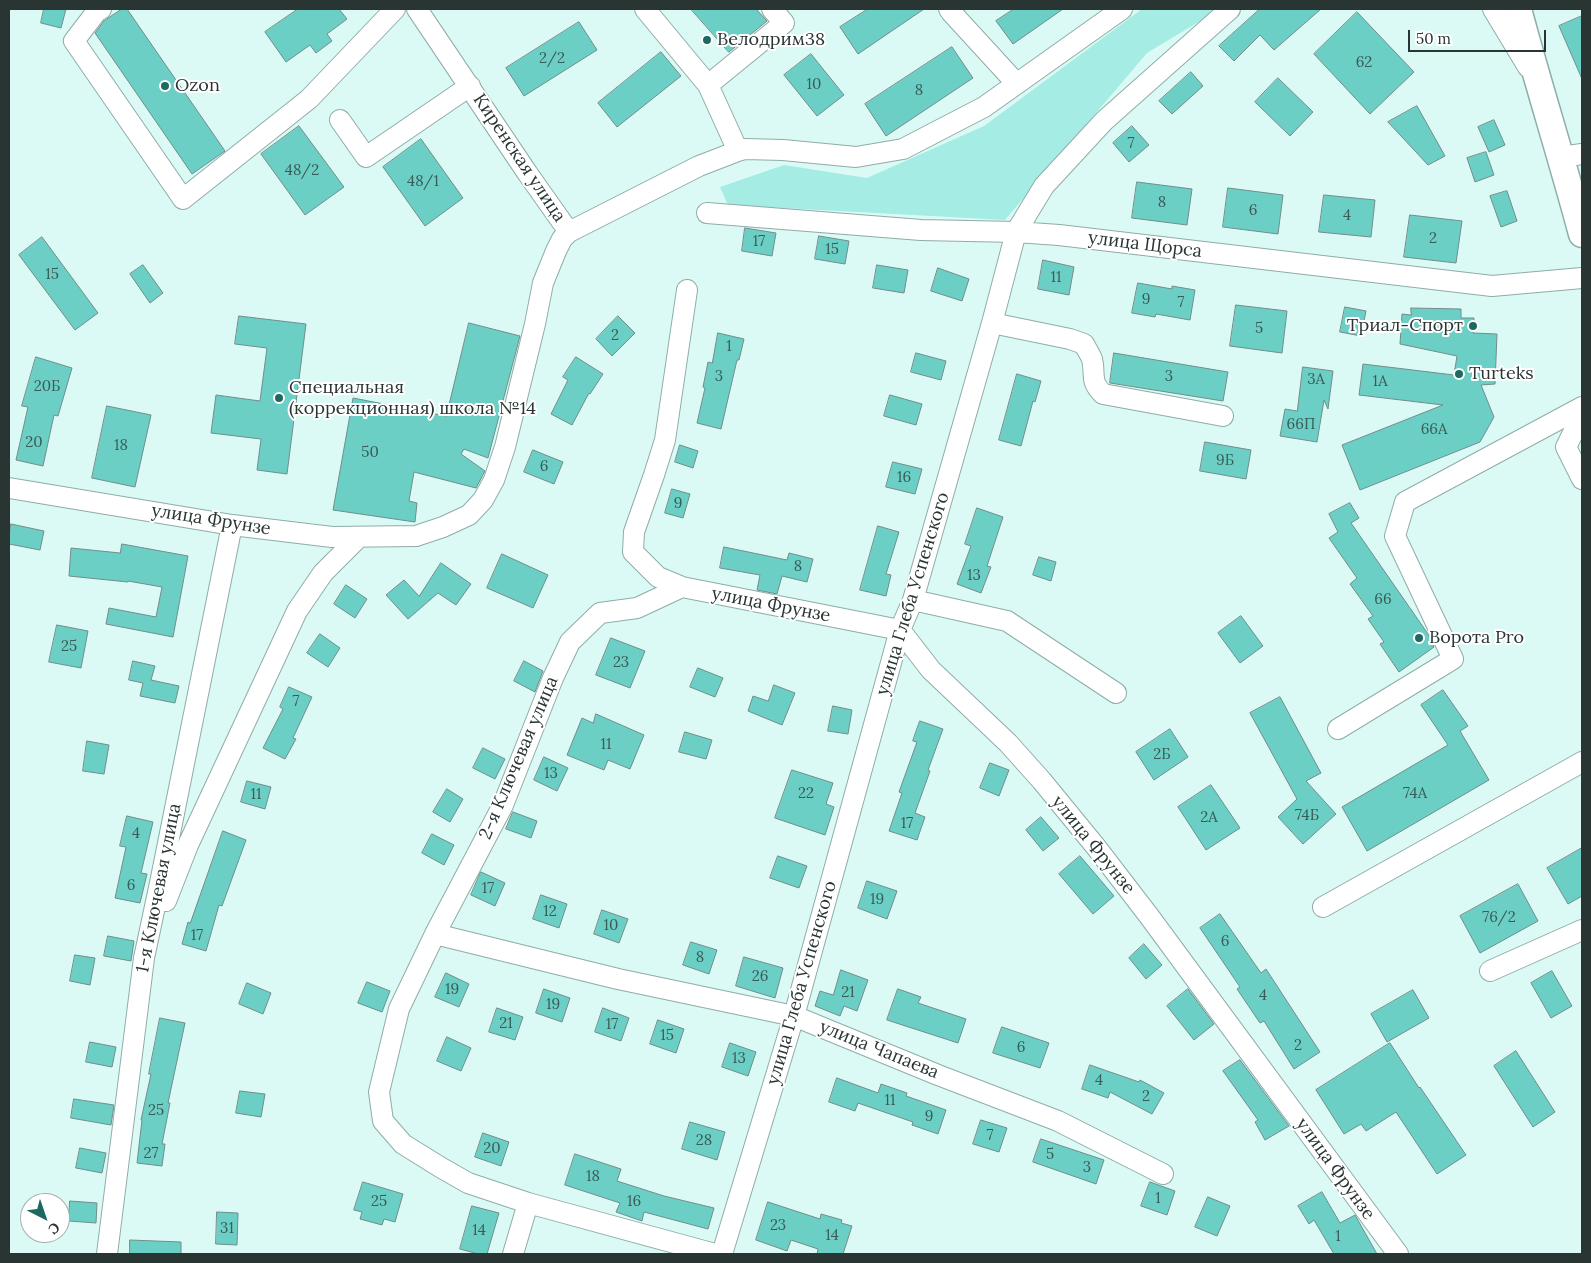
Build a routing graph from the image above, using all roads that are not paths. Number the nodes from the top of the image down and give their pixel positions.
1 (101, 9) edge
2 (395, 9) edge
3 (417, 9) edge
4 (645, 9) edge
5 (772, 9) edge
6 (949, 9) edge
7 (1122, 9) edge
8 (1230, 9) edge
9 (1492, 9) edge
10 (1518, 9) edge
11 (1537, 81) junction
12 (1017, 84) junction
13 (708, 85) junction
14 (470, 86) junction
15 (340, 120) dead end
16 (738, 151) junction
17 (1572, 155) edge
18 (707, 213) dead end
19 (569, 232) junction
20 (1016, 232) junction
21 (1582, 234) edge
22 (1582, 278) edge
23 (687, 290) dead end
24 (992, 323) junction
25 (1582, 407) edge
26 (1582, 415) edge
27 (1223, 416) dead end
28 (1582, 479) edge
29 (9, 488) edge
30 (232, 525) junction
31 (416, 536) joint
32 (359, 537) junction
33 (682, 587) junction
34 (912, 600) junction
35 (900, 630) junction
36 (1116, 694) dead end
37 (1338, 729) dead end
38 (1582, 762) edge
39 (1323, 908) dead end
40 (1582, 930) edge
41 (435, 934) junction
42 (144, 958) junction
43 (1490, 972) dead end
44 (794, 1016) junction
45 (1163, 1174) dead end
46 (528, 1202) junction
47 (107, 1254) edge
48 (513, 1254) edge
49 (715, 1254) edge
50 (722, 1254) edge
51 (1398, 1254) edge

1 - 2 street
3 - 14 street, Киренская улица
4 - 13 street
5 - 13 street
6 - 12 street
7 - 12 street
8 - 20 street, улица Глеба Успенского
9 - 11 street
10 - 11 main road
11 - 17 main road
12 - 16 street
13 - 16 street
14 - 15 street
14 - 19 street, Киренская улица
16 - 19 street
17 - 21 main road
18 - 20 street, улица Щорса
19 - 31 street, Киренская улица
20 - 22 street, улица Щорса
20 - 24 street, улица Глеба Успенского
23 - 33 street
24 - 27 street
24 - 34 street, улица Глеба Успенского
25 - 37 street
26 - 28 street
29 - 30 street, улица Фрунзе
30 - 32 street, улица Фрунзе
30 - 42 street, 1-я Ключевая улица
31 - 32 street, улица Фрунзе
32 - 42 street
33 - 35 street, улица Фрунзе
33 - 41 street, 2-я Ключевая улица
34 - 35 street, улица Глеба Успенского
34 - 36 street
35 - 44 street, улица Глеба Успенского
35 - 51 street, улица Фрунзе
38 - 39 street
40 - 43 street
41 - 44 street, улица Чапаева
41 - 46 street, 2-я Ключевая улица
42 - 47 street, 1-я Ключевая улица
44 - 45 street, улица Чапаева
44 - 50 street, улица Глеба Успенского
46 - 48 street
46 - 49 street, 2-я Ключевая улица

